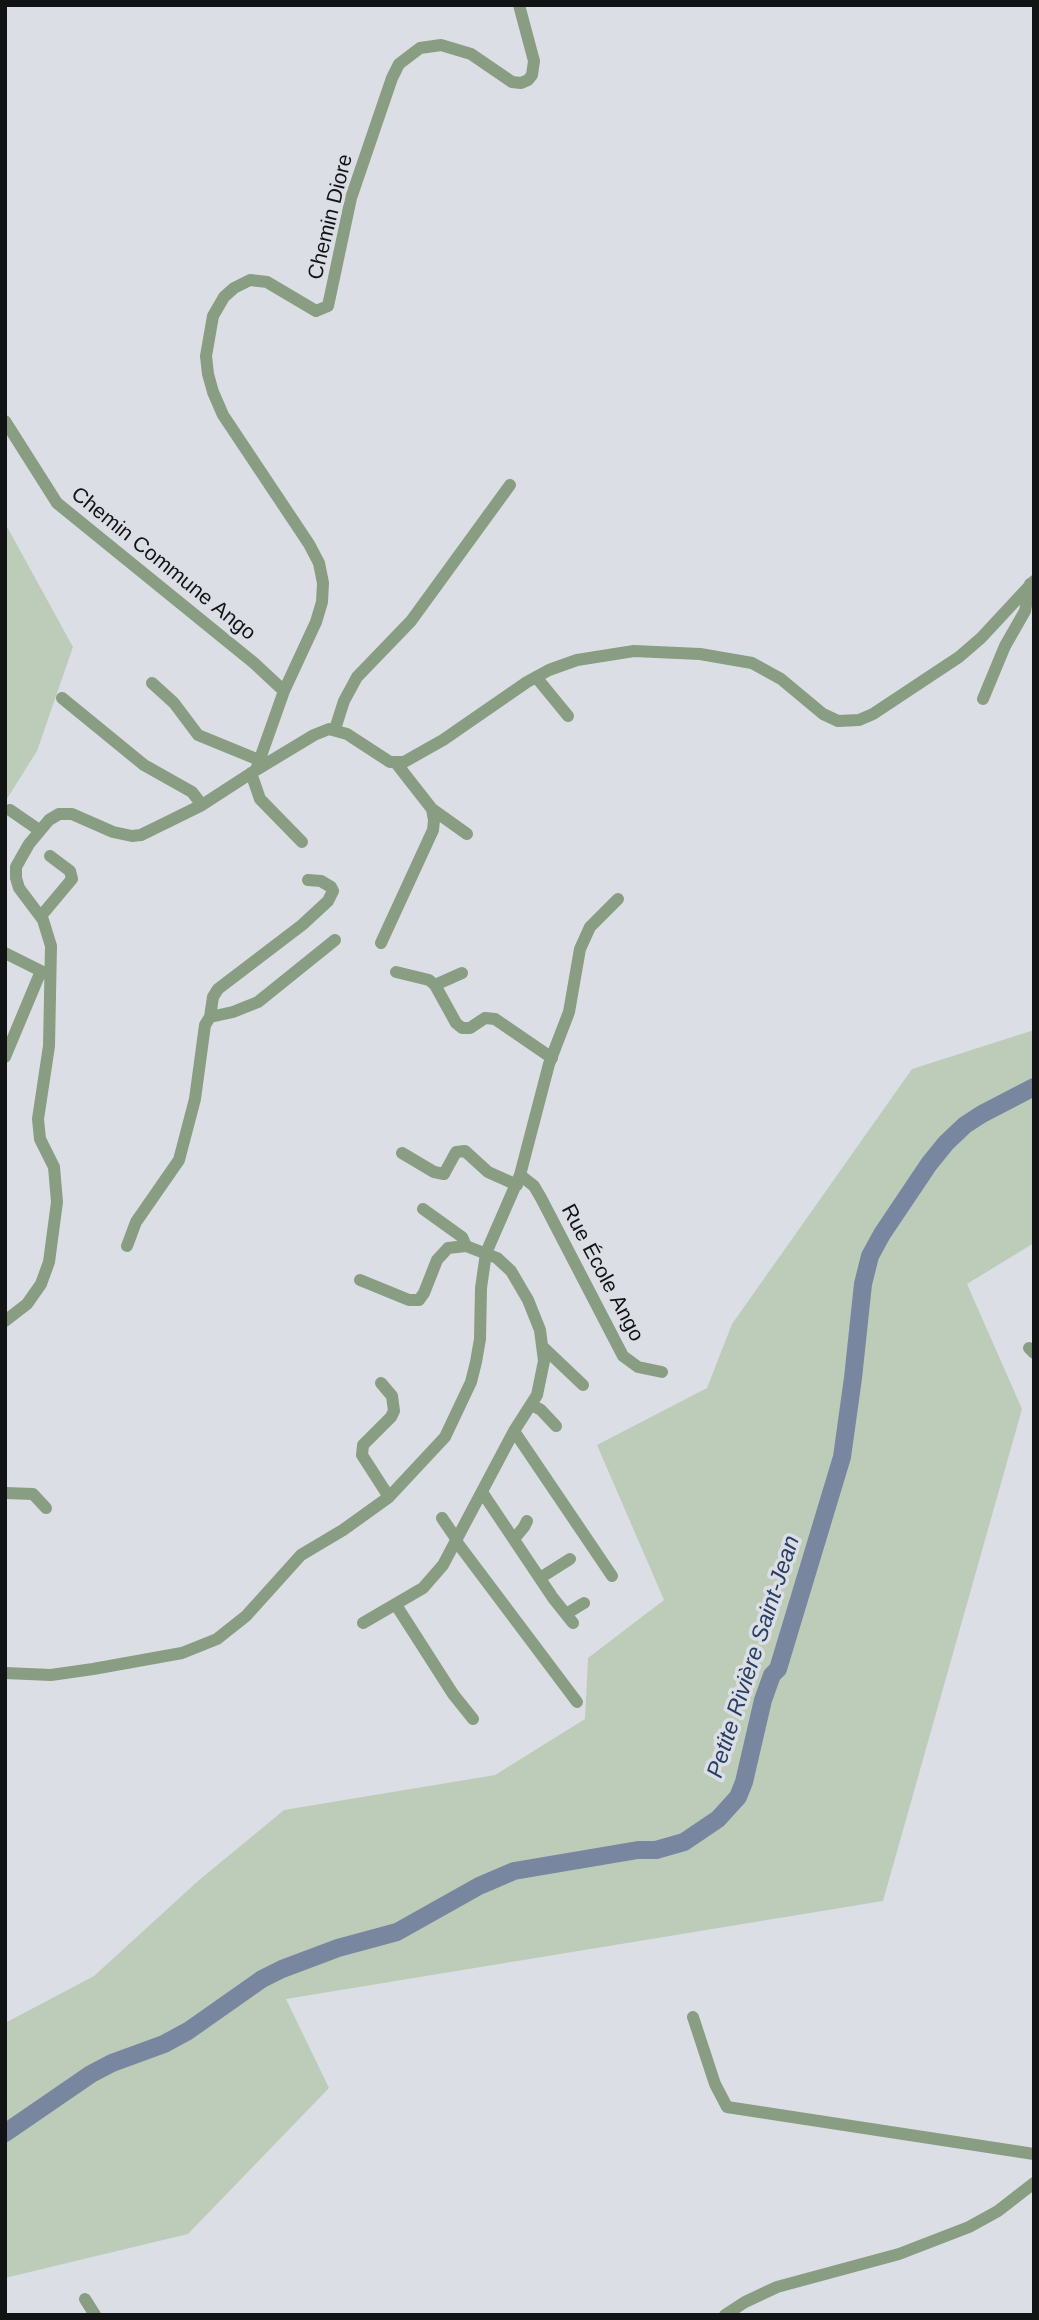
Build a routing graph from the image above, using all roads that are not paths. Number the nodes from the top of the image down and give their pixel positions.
1 (519, 5) edge
2 (5, 421) edge
3 (510, 485) dead end
4 (1032, 582) edge
5 (1030, 610) edge
6 (536, 677) junction
7 (152, 683) dead end
8 (284, 691) junction
9 (62, 698) dead end
10 (984, 699) dead end
11 (568, 716) dead end
12 (335, 729) junction
13 (396, 763) junction
14 (255, 767) junction
15 (202, 805) junction
16 (432, 809) junction
17 (10, 810) dead end
18 (39, 830) junction
19 (467, 834) dead end
20 (302, 842) dead end
21 (50, 856) dead end
22 (308, 880) dead end
23 (618, 899) dead end
24 (41, 916) junction
25 (335, 940) dead end
26 (381, 943) dead end
27 (5, 953) edge
28 (396, 972) dead end
29 (46, 973) junction
30 (462, 973) dead end
31 (436, 985) junction
32 (211, 1017) junction
33 (5, 1057) edge
34 (551, 1058) junction
35 (402, 1153) dead end
36 (518, 1180) junction
37 (423, 1209) dead end
38 (127, 1245) dead end
39 (466, 1246) junction
40 (485, 1253) junction
41 (360, 1280) dead end
42 (5, 1321) edge
43 (543, 1347) junction
44 (662, 1372) dead end
45 (380, 1382) dead end
46 (583, 1385) dead end
47 (531, 1405) junction
48 (556, 1426) dead end
49 (514, 1431) junction
50 (482, 1492) junction
51 (5, 1493) edge
52 (389, 1497) junction
53 (46, 1508) dead end
54 (442, 1518) dead end
55 (527, 1521) dead end
56 (514, 1539) junction
57 (456, 1541) junction
58 (570, 1559) dead end
59 (612, 1576) dead end
60 (540, 1578) junction
61 (584, 1604) dead end
62 (397, 1605) junction
63 (363, 1623) dead end
64 (5, 1674) edge
65 (577, 1702) dead end
66 (473, 1719) dead end
67 (693, 2017) dead end
68 (1034, 2154) edge
69 (1034, 2183) edge
70 (85, 2299) dead end
71 (95, 2315) edge
72 (725, 2315) edge

1 - 8 street, Chemin Diore
2 - 8 street, Chemin Commune Ango
3 - 12 street
4 - 5 street
4 - 6 street
5 - 10 street
6 - 11 street
6 - 13 street
7 - 14 street
8 - 14 street, Chemin Diore
9 - 15 street
12 - 13 street
12 - 14 street
13 - 16 street
14 - 15 street
14 - 20 street
15 - 18 street
16 - 19 street
16 - 26 street
17 - 18 street
18 - 24 street
21 - 24 street
22 - 32 street
23 - 34 street
24 - 29 street
25 - 32 street
27 - 29 street
28 - 31 street
29 - 33 street
29 - 42 street
30 - 31 street
31 - 34 street
32 - 38 street
34 - 36 street
35 - 36 street, Rue École Ango
36 - 40 street
36 - 44 street, Rue École Ango
37 - 39 street
39 - 40 street
39 - 41 street
40 - 43 street
40 - 52 street
43 - 46 street
43 - 47 street
45 - 52 street
47 - 48 street
47 - 49 street
49 - 50 street
49 - 59 street
50 - 56 street
50 - 57 street
51 - 53 street
52 - 64 street
54 - 57 street
55 - 56 street
56 - 60 street
57 - 62 street
57 - 65 street
58 - 60 street
60 - 61 street
62 - 63 street
62 - 66 street
67 - 68 street
69 - 72 street
70 - 71 street

